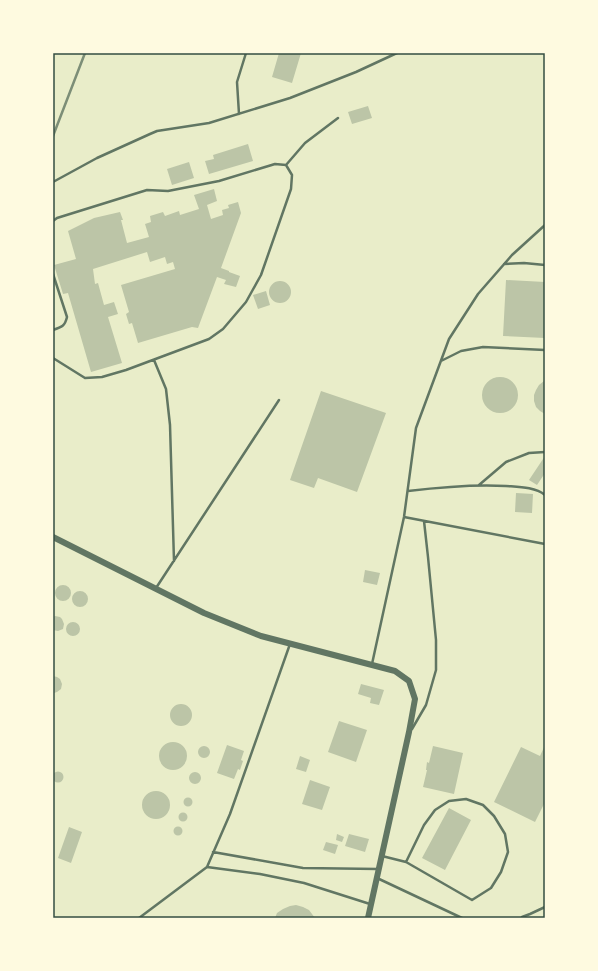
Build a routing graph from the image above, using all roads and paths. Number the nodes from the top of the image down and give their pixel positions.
1 (246, 53) edge
2 (397, 53) edge
3 (239, 114) junction
4 (338, 118) dead end
5 (286, 166) junction
6 (53, 182) edge
7 (53, 221) edge
8 (545, 225) edge
9 (504, 264) junction
10 (545, 265) edge
11 (53, 274) edge
12 (53, 330) edge
13 (545, 350) edge
14 (53, 358) edge
15 (154, 360) junction
16 (441, 361) junction
17 (278, 400) dead end
18 (545, 452) edge
19 (479, 485) junction
20 (408, 491) junction
21 (545, 495) edge
22 (404, 517) junction
23 (424, 521) junction
24 (53, 537) edge
25 (545, 544) edge
26 (174, 561) junction
27 (156, 589) junction
28 (290, 644) junction
29 (372, 665) junction
30 (410, 732) junction
31 (213, 852) junction
32 (382, 856) junction
33 (406, 862) junction
34 (207, 867) junction
35 (379, 869) junction
36 (377, 878) junction
37 (371, 904) junction
38 (545, 907) edge
39 (522, 917) edge
40 (139, 918) edge
41 (368, 918) edge
42 (462, 918) edge

1 - 3 lane
2 - 3 lane
3 - 6 lane
4 - 5 lane
5 - 7 lane
5 - 15 lane
8 - 9 lane
9 - 10 lane
9 - 16 lane
11 - 12 lane
13 - 16 lane
14 - 15 lane
15 - 26 lane
16 - 20 lane
17 - 26 lane
18 - 19 lane
19 - 20 lane
19 - 21 lane
20 - 22 lane
22 - 23 lane
22 - 29 lane
23 - 25 lane
23 - 30 lane
24 - 27 street
26 - 27 lane
27 - 28 street
28 - 29 street
28 - 31 lane
29 - 30 street
30 - 32 street
31 - 34 lane
31 - 35 lane
32 - 33 lane
32 - 35 street
33 - 33 lane
34 - 37 lane
34 - 40 lane
35 - 36 street
36 - 37 street
36 - 42 lane
37 - 41 street
38 - 39 lane

